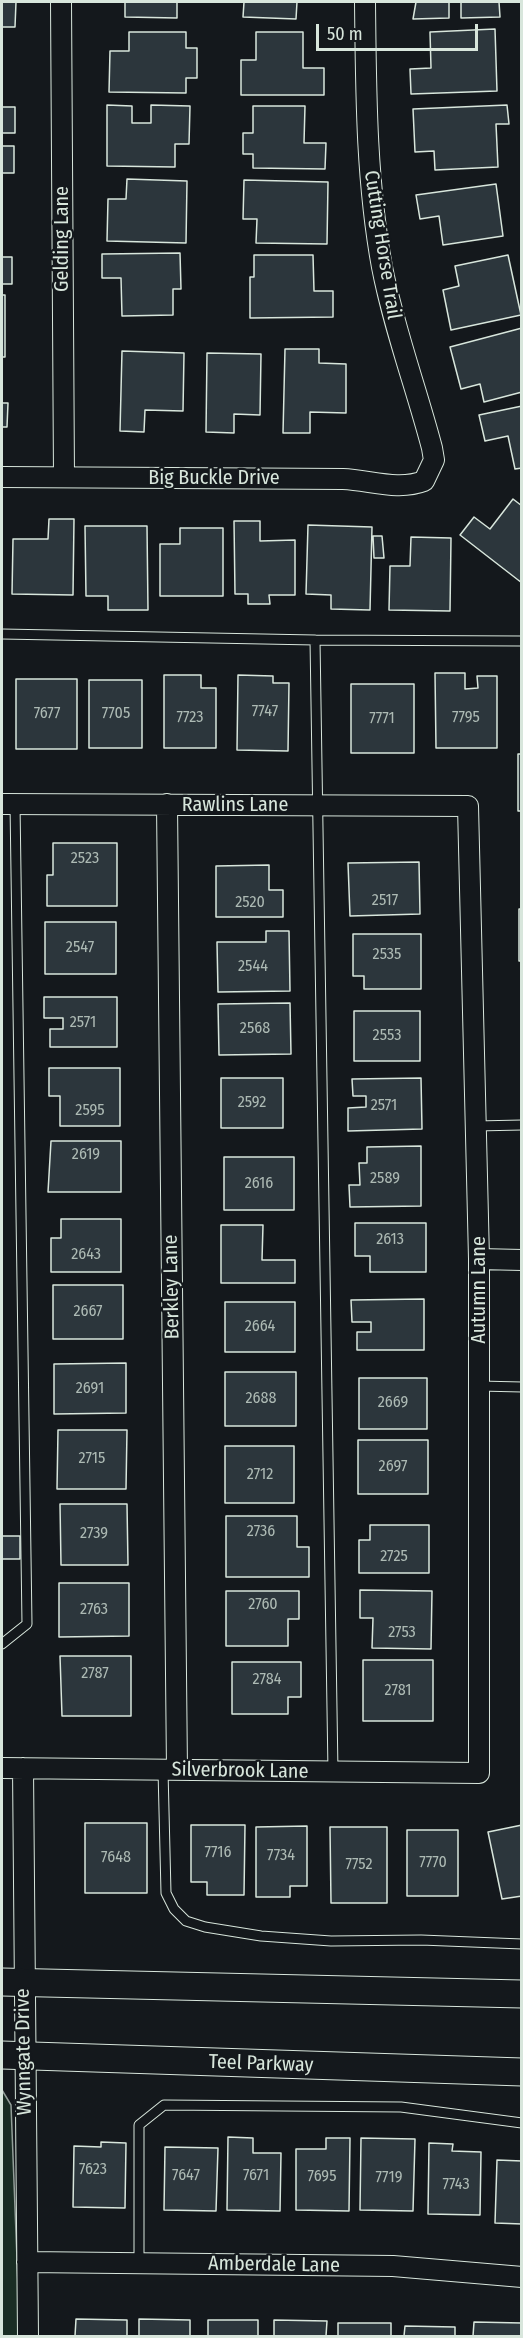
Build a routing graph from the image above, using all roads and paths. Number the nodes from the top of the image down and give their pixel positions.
1 (61, 2) edge
2 (365, 2) edge
3 (64, 476) junction
4 (2, 477) edge
5 (424, 481) joint
6 (2, 634) edge
7 (315, 640) junction
8 (522, 641) edge
9 (8, 804) edge
10 (167, 804) junction
11 (316, 805) junction
12 (468, 806) joint
13 (522, 1125) edge
14 (476, 1126) junction
15 (479, 1260) junction
16 (522, 1260) edge
17 (479, 1386) junction
18 (522, 1387) edge
19 (2, 1644) edge
20 (2, 1768) edge
21 (23, 1768) junction
22 (170, 1770) junction
23 (333, 1772) junction
24 (479, 1773) joint
25 (522, 1944) edge
26 (12, 1982) edge
27 (522, 1994) edge
28 (13, 2055) edge
29 (522, 2072) edge
30 (522, 2123) edge
31 (27, 2262) junction
32 (139, 2263) junction
33 (522, 2277) edge
34 (28, 2337) edge

1 - 3 street, Gelding Lane
2 - 5 street, Cutting Horse Trail
3 - 4 street, Big Buckle Drive
3 - 5 street, Big Buckle Drive
6 - 7 lane
7 - 8 lane
7 - 11 lane
9 - 10 street, Rawlins Lane
9 - 19 lane
10 - 11 street, Rawlins Lane
10 - 22 street, Berkley Lane
11 - 12 street, Rawlins Lane
11 - 23 lane
12 - 14 street, Autumn Lane
13 - 14 lane
14 - 15 street, Autumn Lane
15 - 16 street
15 - 17 street, Autumn Lane
17 - 18 lane
17 - 24 street, Autumn Lane
20 - 21 street, Silverbrook Lane
21 - 22 street, Silverbrook Lane
21 - 26 street, Wynngate Drive
22 - 23 street, Silverbrook Lane
22 - 25 lane
23 - 24 street, Silverbrook Lane
26 - 27 main road
26 - 28 street, Wynngate Drive
28 - 29 main road, Teel Parkway
28 - 31 street, Wynngate Drive
30 - 32 lane
31 - 32 street, Amberdale Lane
31 - 34 street, Wynngate Drive
32 - 33 street, Amberdale Lane

